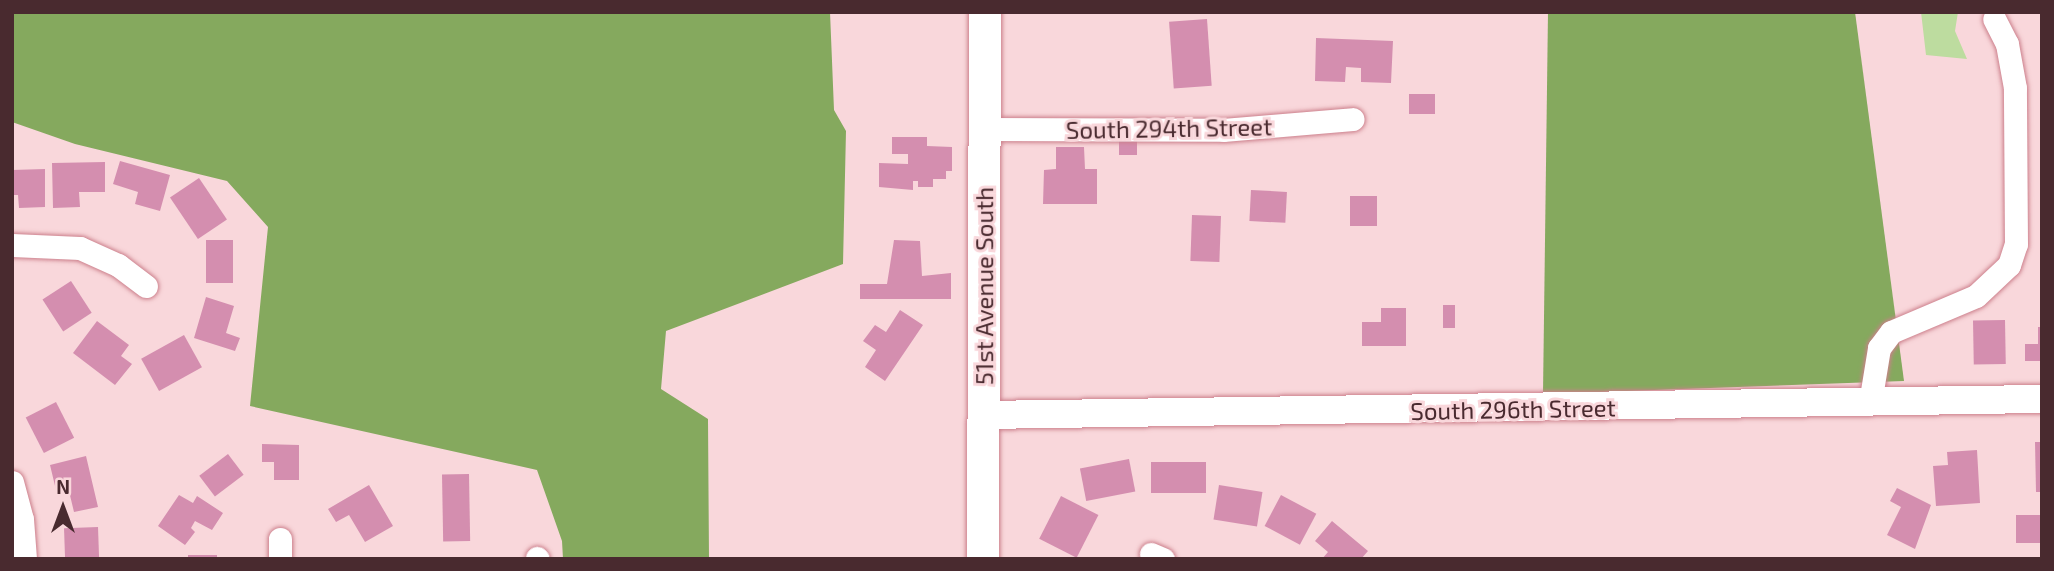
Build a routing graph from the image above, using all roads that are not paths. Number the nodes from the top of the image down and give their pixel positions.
1 (985, 12) edge
2 (1994, 19) dead end
3 (1353, 119) dead end
4 (984, 129) junction
5 (12, 245) edge
6 (146, 286) dead end
7 (2042, 399) edge
8 (1870, 404) junction
9 (984, 415) junction
10 (12, 482) edge
11 (25, 559) edge
12 (983, 559) edge

1 - 4 main road, 51st Avenue South
2 - 8 street
3 - 4 street, South 294th Street
4 - 9 main road, 51st Avenue South
5 - 6 street
7 - 8 street, South 296th Street
8 - 9 street, South 296th Street
9 - 12 main road, 51st Avenue South
10 - 11 street

